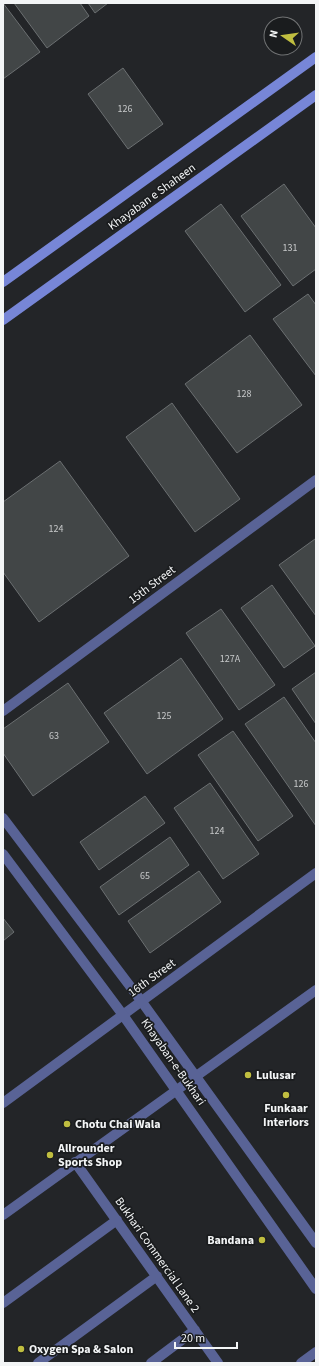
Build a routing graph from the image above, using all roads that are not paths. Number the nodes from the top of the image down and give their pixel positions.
1 (316, 57) edge
2 (316, 94) edge
3 (3, 282) edge
4 (3, 320) edge
5 (316, 480) edge
6 (3, 711) edge
7 (3, 818) edge
8 (3, 854) edge
9 (316, 873) edge
10 (315, 994) edge
11 (142, 1002) junction
12 (123, 1015) junction
13 (194, 1076) junction
14 (177, 1090) junction
15 (3, 1103) edge
16 (75, 1162) junction
17 (3, 1215) edge
18 (117, 1220) junction
19 (316, 1243) edge
20 (157, 1276) junction
21 (316, 1289) edge
22 (3, 1303) edge
23 (195, 1330) junction
24 (316, 1352) edge
25 (38, 1363) edge
26 (151, 1363) edge
27 (218, 1363) edge
28 (301, 1363) edge

1 - 3 main road, Khayaban e Shaheen
2 - 4 main road, Khayaban e Shaheen
5 - 6 street, 15th Street
7 - 11 street, Khayaban-e-Bukhari
8 - 12 street, Khayaban-e-Bukhari
9 - 11 street, 16th Street
10 - 13 street
11 - 12 street, 16th Street
11 - 13 street, Khayaban-e-Bukhari
12 - 14 street, Khayaban-e-Bukhari
12 - 15 street, 16th Street
13 - 14 street
13 - 19 street, Khayaban-e-Bukhari
14 - 16 street
14 - 21 street, Khayaban-e-Bukhari
16 - 17 street
16 - 18 street, Bukhari Commercial Lane 2
18 - 20 street, Bukhari Commercial Lane 2
18 - 22 street
20 - 23 street, Bukhari Commercial Lane 2
20 - 25 street
23 - 26 street
23 - 27 street, Bukhari Commercial Lane 2
24 - 28 street

